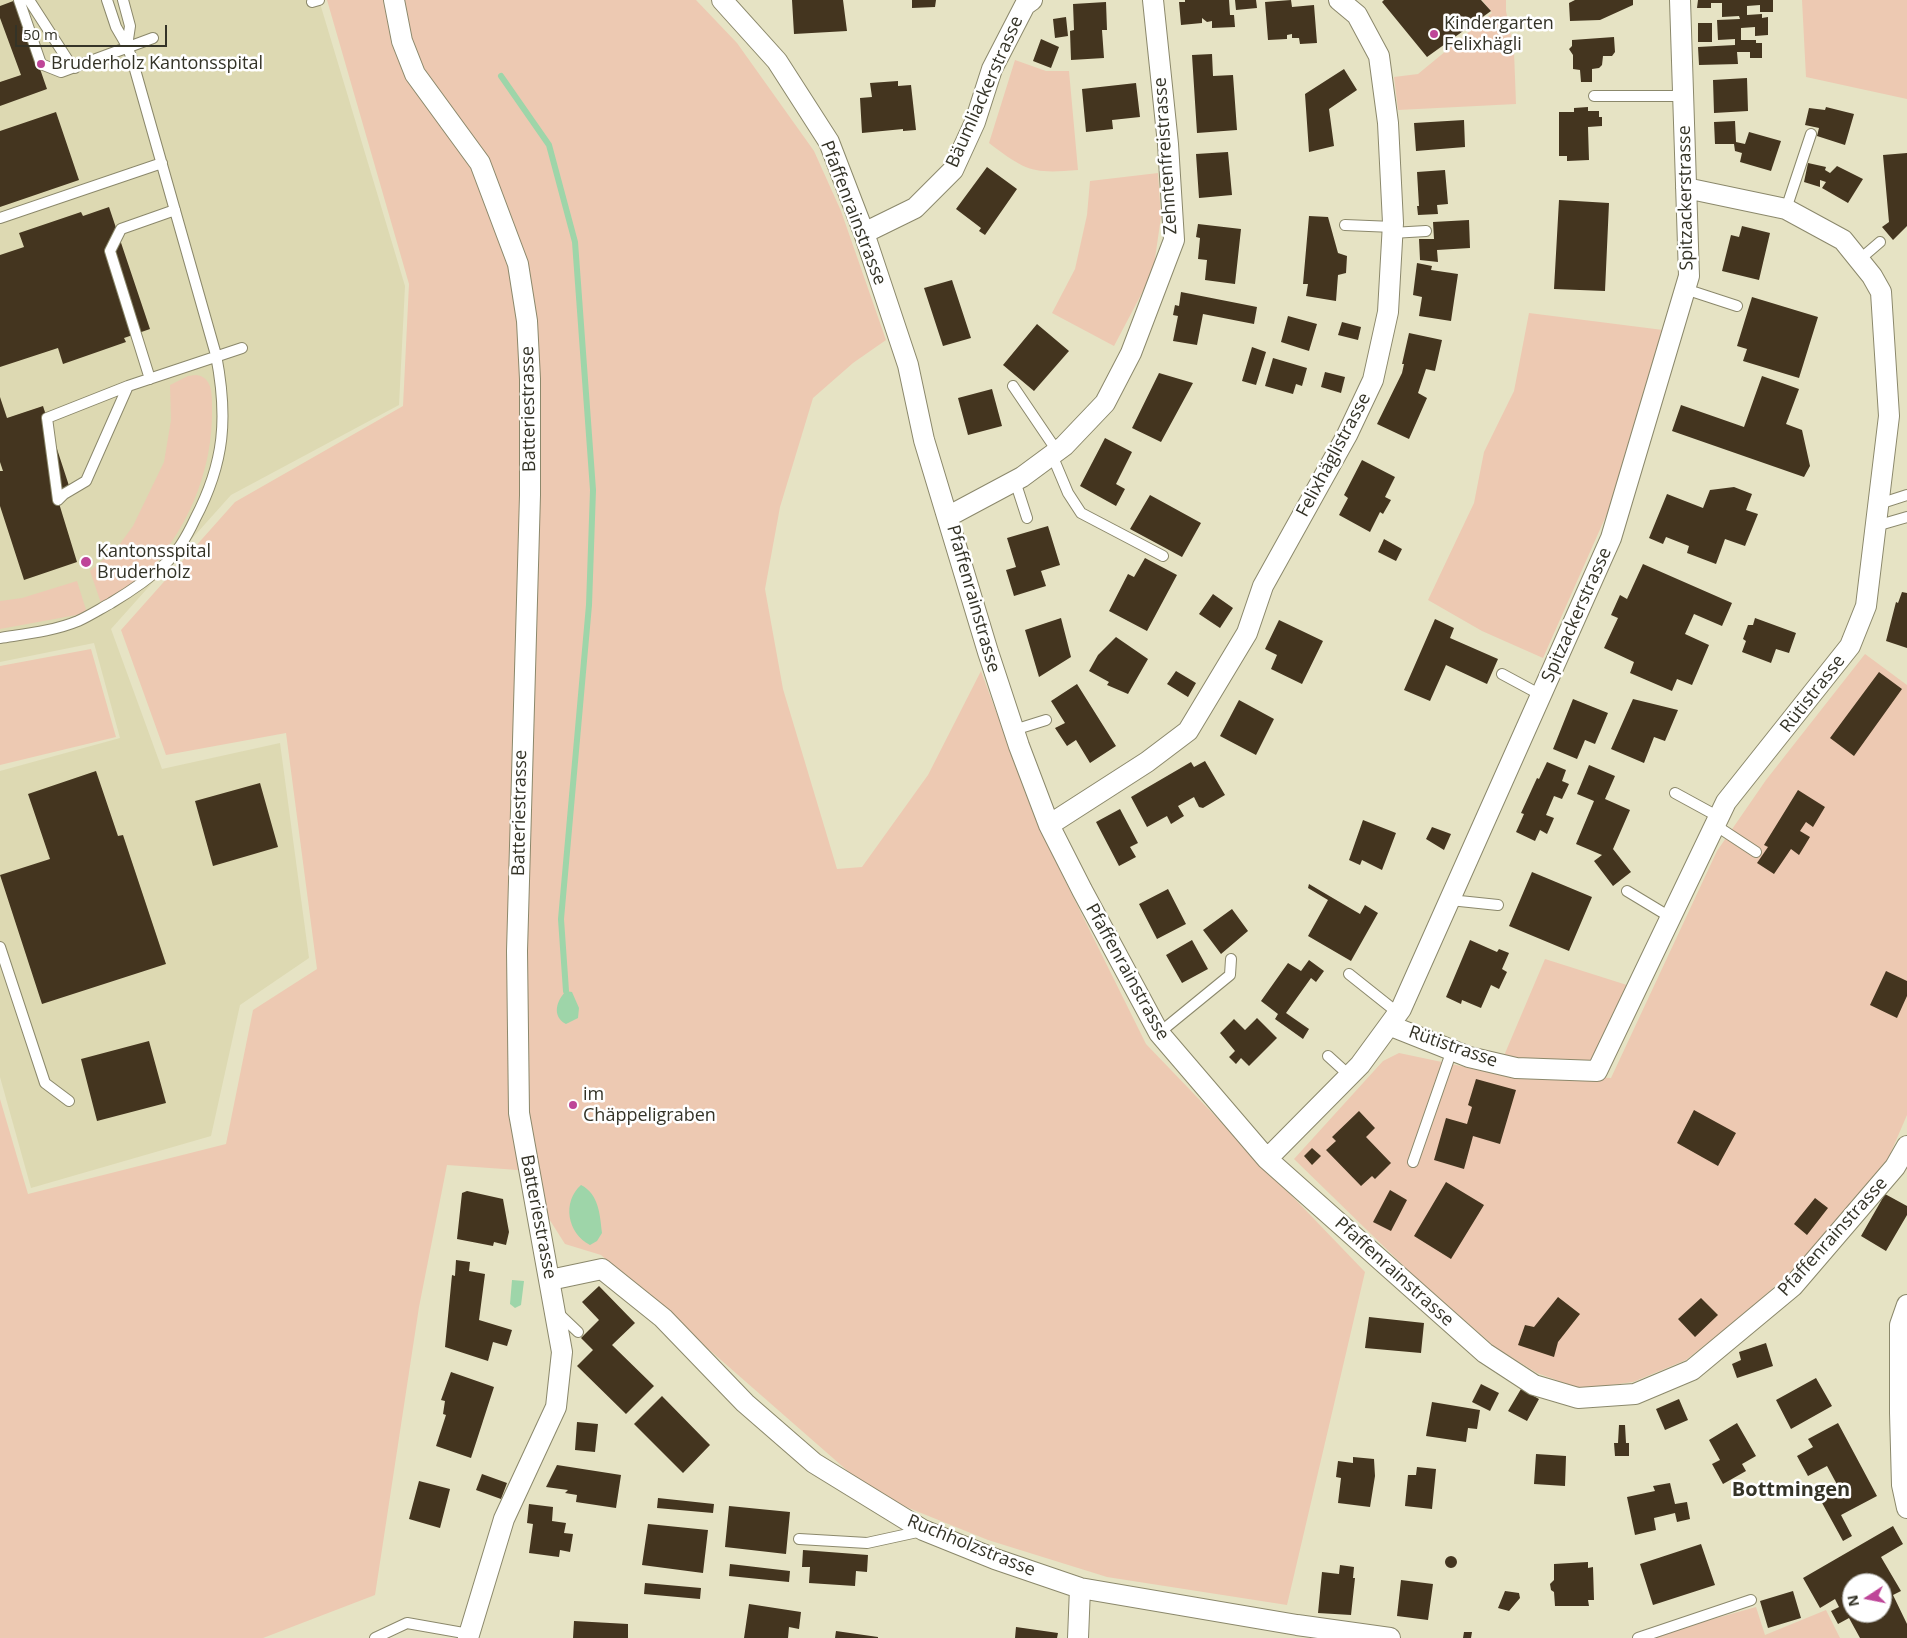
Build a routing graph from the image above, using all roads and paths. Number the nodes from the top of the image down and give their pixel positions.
1 (19, 0) edge
2 (29, 0) edge
3 (107, 0) edge
4 (123, 0) edge
5 (394, 0) edge
6 (722, 0) edge
7 (1032, 0) edge
8 (1153, 0) edge
9 (1339, 0) edge
10 (1680, 0) edge
11 (153, 38) dead end
12 (127, 46) junction
13 (75, 68) junction
14 (1594, 96) dead end
15 (1684, 96) junction
16 (1811, 134) dead end
17 (162, 163) junction
18 (1686, 188) junction
19 (1786, 209) junction
20 (176, 210) junction
21 (0, 218) edge
22 (1345, 225) dead end
23 (1392, 230) junction
24 (1426, 231) dead end
25 (864, 233) junction
26 (1880, 242) dead end
27 (1859, 260) junction
28 (1685, 289) junction
29 (1737, 306) dead end
30 (242, 348) dead end
31 (216, 355) junction
32 (150, 379) junction
33 (128, 386) junction
34 (1012, 386) dead end
35 (1055, 453) junction
36 (1015, 481) junction
37 (1907, 495) edge
38 (1878, 504) junction
39 (949, 516) junction
40 (1027, 518) dead end
41 (1907, 518) edge
42 (1876, 526) junction
43 (1163, 556) dead end
44 (0, 638) edge
45 (1502, 674) dead end
46 (1541, 695) junction
47 (1046, 720) dead end
48 (1014, 730) junction
49 (1675, 793) dead end
50 (1717, 821) junction
51 (1049, 825) junction
52 (1756, 852) dead end
53 (1627, 891) dead end
54 (1450, 900) junction
55 (1498, 905) dead end
56 (1670, 917) junction
57 (0, 947) edge
58 (1230, 959) dead end
59 (1349, 974) dead end
60 (1395, 1019) junction
61 (1159, 1034) junction
62 (1452, 1050) junction
63 (1328, 1056) dead end
64 (1350, 1076) junction
65 (69, 1101) dead end
66 (1907, 1146) edge
67 (1267, 1159) junction
68 (1413, 1162) dead end
69 (550, 1280) junction
70 (1907, 1305) edge
71 (556, 1311) junction
72 (578, 1332) dead end
73 (1903, 1387) edge
74 (1907, 1508) edge
75 (923, 1530) junction
76 (799, 1539) dead end
77 (1080, 1588) junction
78 (1751, 1600) dead end
79 (1297, 1632) edge
80 (468, 1636) edge
81 (375, 1638) edge
82 (1078, 1638) edge
83 (1390, 1638) edge
84 (1638, 1638) edge

1 - 13 lane
2 - 13 lane
3 - 12 lane
4 - 12 lane
5 - 69 street, Batteriestrasse
6 - 25 street, Pfaffenrainstrasse
7 - 25 street, Bäumliackerstrasse
8 - 35 street, Zehntenfreistrasse
9 - 23 street, Felixhäglistrasse
10 - 15 street, Spitzackerstrasse
11 - 12 lane
12 - 13 lane
12 - 17 lane
14 - 15 lane
15 - 18 street, Spitzackerstrasse
16 - 19 lane
17 - 20 lane
17 - 21 lane
18 - 19 street, Rütistrasse
18 - 28 street, Spitzackerstrasse
19 - 27 street, Rütistrasse
20 - 31 lane
20 - 32 lane
22 - 23 lane
23 - 24 lane
23 - 51 street, Felixhäglistrasse
25 - 39 street, Pfaffenrainstrasse
26 - 27 lane
27 - 38 street, Rütistrasse
28 - 29 lane
28 - 46 street, Spitzackerstrasse
30 - 31 lane
31 - 32 lane
31 - 44 lane
32 - 33 lane
33 - 33 lane
34 - 35 lane
35 - 36 street, Zehntenfreistrasse
35 - 43 lane
36 - 39 street, Zehntenfreistrasse
36 - 40 lane
37 - 38 lane
38 - 42 street, Rütistrasse
39 - 48 street, Pfaffenrainstrasse
41 - 42 lane
42 - 50 street, Rütistrasse
45 - 46 lane
46 - 54 street, Spitzackerstrasse
47 - 48 lane
48 - 51 street, Pfaffenrainstrasse
49 - 50 lane
50 - 52 lane
50 - 56 street, Rütistrasse
51 - 61 street, Pfaffenrainstrasse
53 - 56 lane
54 - 55 lane
54 - 60 street, Spitzackerstrasse
56 - 62 street, Rütistrasse
57 - 65 lane
58 - 61 lane
59 - 60 lane
60 - 62 street, Rütistrasse
60 - 64 street, Spitzackerstrasse
61 - 67 street, Pfaffenrainstrasse
62 - 68 lane
63 - 64 lane
64 - 67 street, Spitzackerstrasse
66 - 67 street, Pfaffenrainstrasse
69 - 71 street, Batteriestrasse
69 - 75 street, Ruchholzstrasse
70 - 73 street
71 - 72 lane
71 - 80 street, Batteriestrasse
73 - 74 street
75 - 76 lane
75 - 77 street, Ruchholzstrasse
77 - 79 street, Ruchholzstrasse
77 - 82 street
78 - 84 lane
79 - 83 street, Ruchholzstrasse
80 - 81 lane

